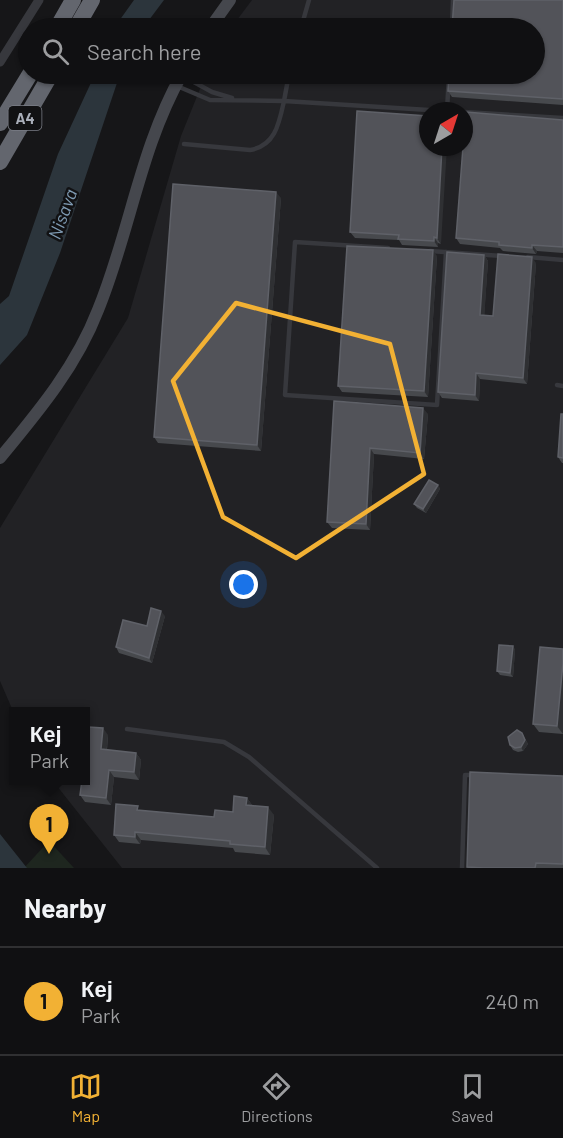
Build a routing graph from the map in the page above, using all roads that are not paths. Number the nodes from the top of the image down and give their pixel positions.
1 (39, 0) edge
2 (73, 0) edge
3 (92, 0) edge
4 (230, 0) edge
5 (309, 0) edge
6 (453, 0) edge
7 (28, 18) edge
8 (63, 18) edge
9 (82, 18) edge
10 (217, 18) edge
11 (304, 18) edge
12 (452, 18) edge
13 (18, 33) edge
14 (0, 62) edge
15 (24, 84) edge
16 (45, 84) edge
17 (178, 84) edge
18 (186, 84) edge
19 (194, 84) edge
20 (287, 84) edge
21 (448, 84) edge
22 (238, 99) junction
23 (284, 101) junction
24 (447, 102) edge
25 (419, 109) edge
26 (473, 112) edge
27 (563, 117) edge
28 (0, 123) edge
29 (184, 144) dead end
30 (0, 162) edge
31 (400, 249) edge
32 (423, 250) edge
33 (446, 252) junction
34 (505, 256) edge
35 (516, 256) edge
36 (563, 260) edge
37 (0, 458) edge
38 (127, 729) dead end
39 (486, 775) edge
40 (377, 868) edge
41 (462, 868) edge

1 - 7 street
2 - 8 highway
3 - 9 highway
4 - 10 main road
5 - 11 lane
6 - 12 lane
13 - 14 street
15 - 28 highway, A4
16 - 30 highway, A4
17 - 37 main road
18 - 22 lane
19 - 22 lane
20 - 23 lane
21 - 24 lane
22 - 23 lane
23 - 25 lane
23 - 29 lane
26 - 27 lane
31 - 33 lane
32 - 33 lane
33 - 34 lane
35 - 36 lane
38 - 40 lane
39 - 41 lane

